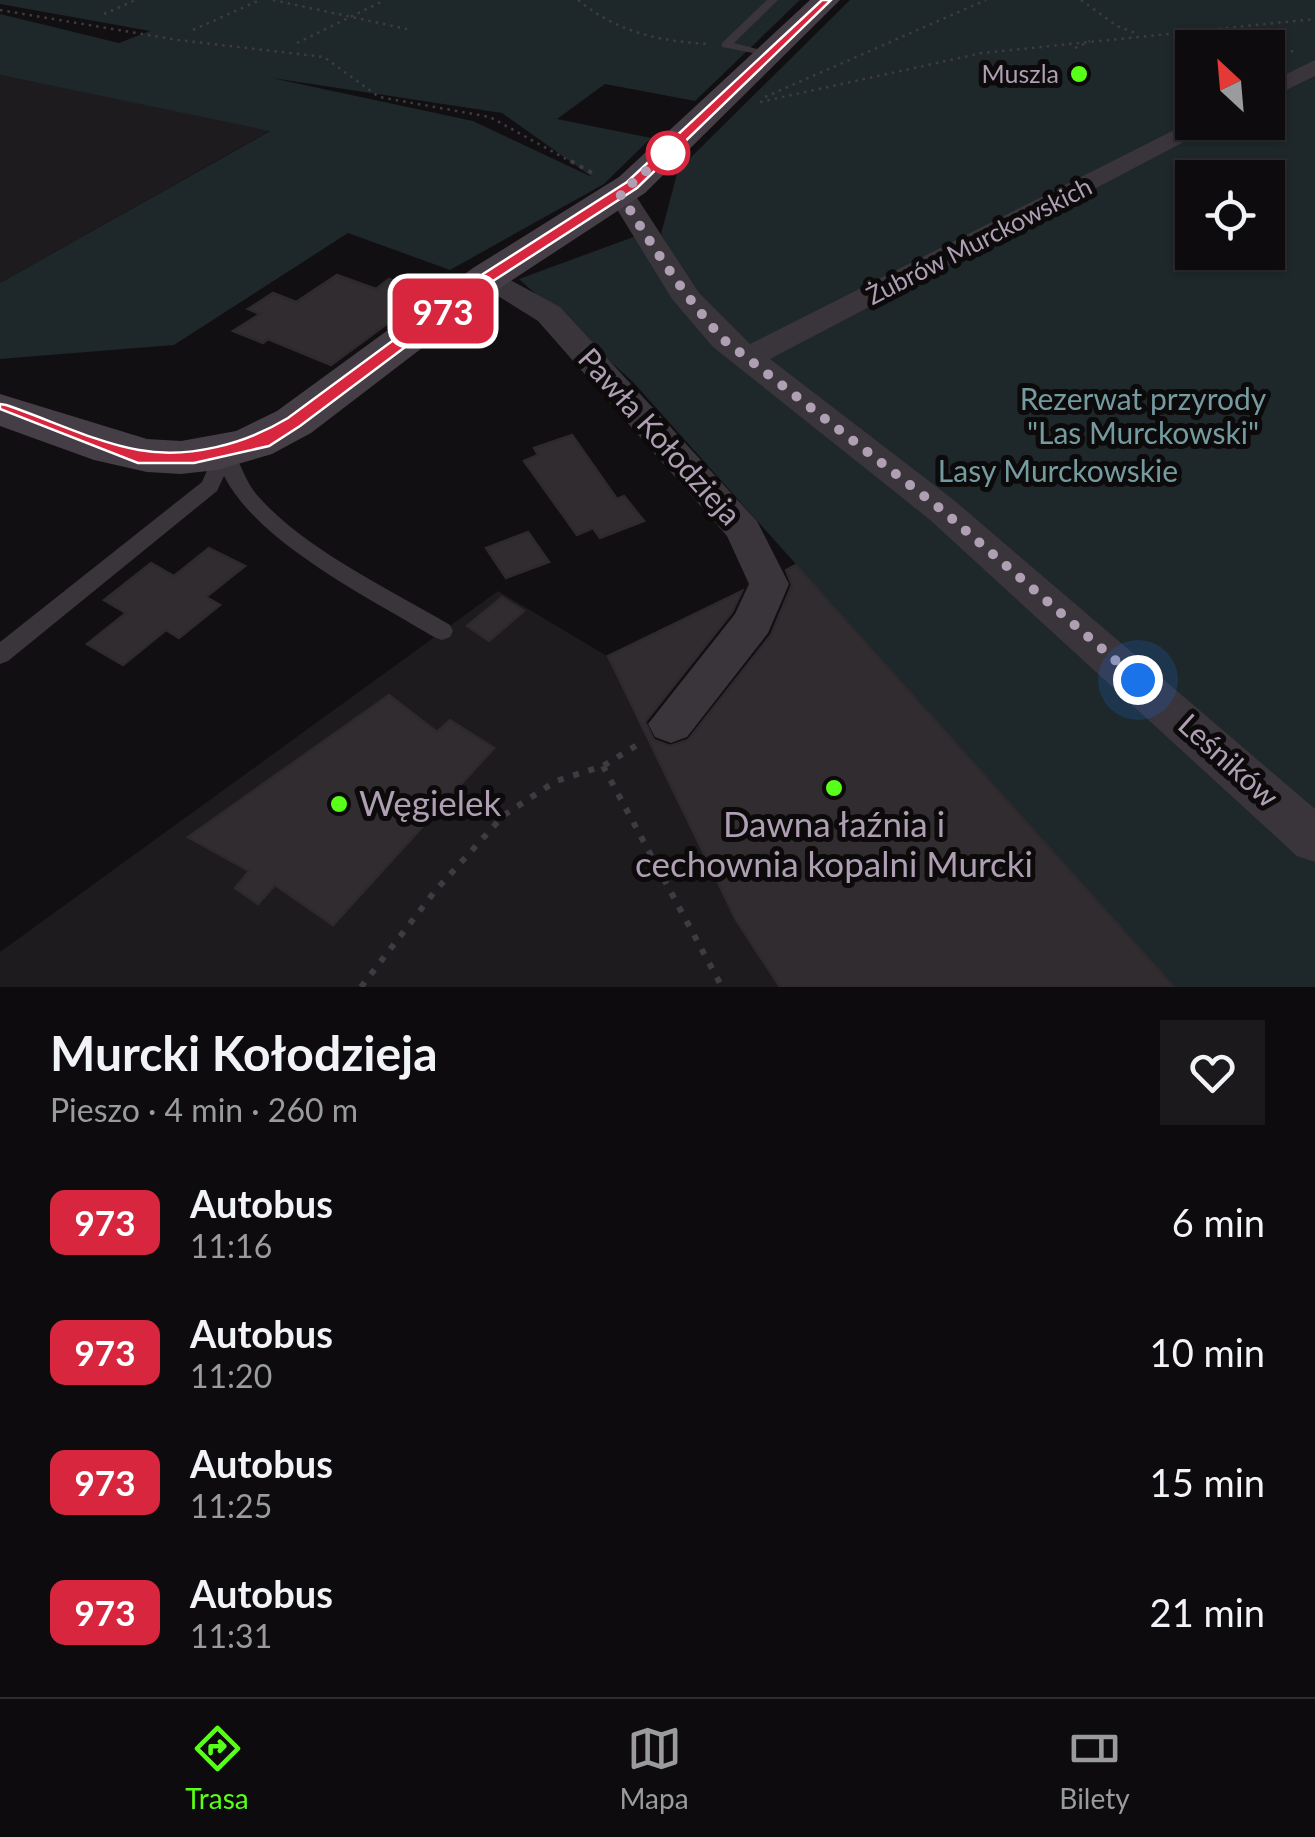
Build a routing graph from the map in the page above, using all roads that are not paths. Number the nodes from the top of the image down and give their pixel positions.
1 (773, 0) edge
2 (826, 0) edge
3 (769, 55) junction
4 (1309, 61) edge
5 (1285, 79) edge
6 (1175, 140) edge
7 (626, 189) junction
8 (488, 277) junction
9 (747, 358) junction
10 (0, 409) edge
11 (225, 452) junction
12 (442, 631) dead end
13 (0, 655) edge
14 (671, 724) road end
15 (1315, 840) edge

1 - 3 lane
2 - 3 street
3 - 7 street
4 - 5 street
6 - 9 street, Żubrów Murckowskich
7 - 8 street
7 - 9 street, Leśników
8 - 11 street
8 - 14 street, Pawła Kołodzieja
9 - 15 street, Leśników
10 - 11 street
11 - 12 lane
11 - 13 lane

